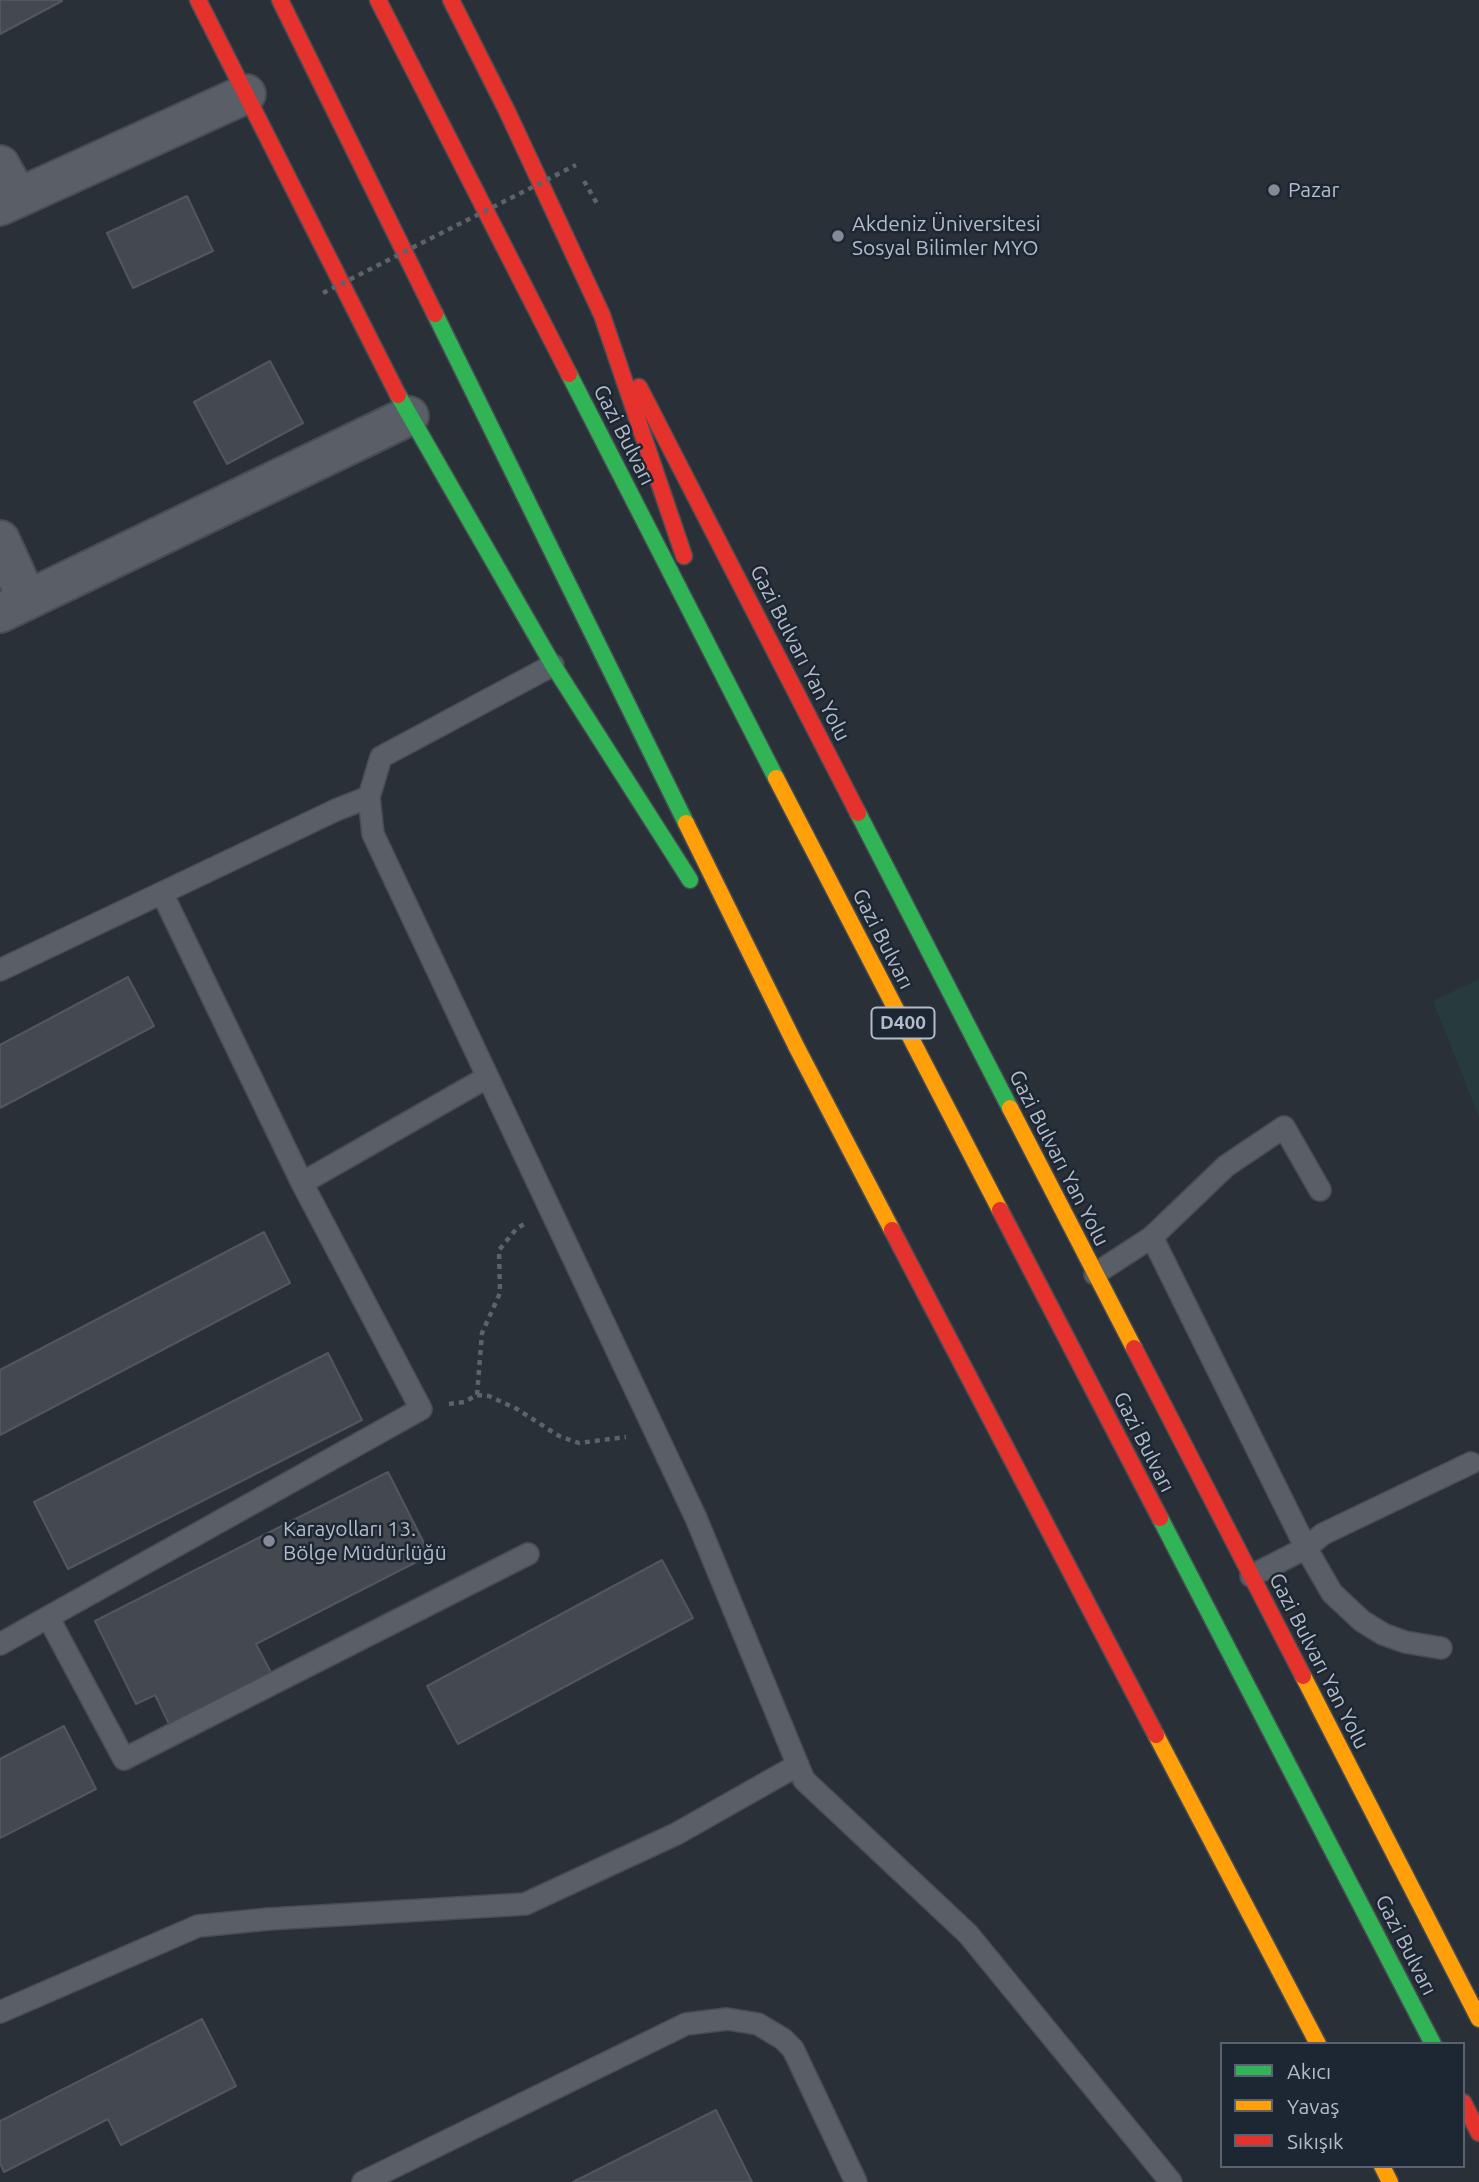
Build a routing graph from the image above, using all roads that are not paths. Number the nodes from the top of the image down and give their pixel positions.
1 (198, 0) edge
2 (280, 0) edge
3 (378, 0) edge
4 (451, 0) edge
5 (246, 94) junction
6 (6, 189) edge
7 (602, 315) junction
8 (409, 415) junction
9 (0, 540) edge
10 (14, 606) edge
11 (553, 664) junction
12 (729, 687) junction
13 (369, 797) junction
14 (162, 892) junction
15 (701, 897) dead end
16 (716, 920) dead end
17 (0, 970) edge
18 (797, 1048) junction
19 (486, 1077) junction
20 (302, 1183) junction
21 (1320, 1190) dead end
22 (1152, 1237) junction
23 (1095, 1274) junction
24 (1471, 1463) dead end
25 (1306, 1548) junction
26 (528, 1554) dead end
27 (1251, 1576) junction
28 (48, 1617) junction
29 (0, 1644) edge
30 (1441, 1648) dead end
31 (798, 1765) junction
32 (0, 2012) edge
33 (1479, 2019) edge
34 (1317, 2042) edge
35 (1432, 2042) edge
36 (1465, 2106) edge
37 (1479, 2133) edge
38 (363, 2182) edge
39 (856, 2182) edge
40 (1171, 2182) edge

1 - 5 main road
2 - 18 main road
3 - 12 main road, Gazi Bulvarı / D400
4 - 7 main road
5 - 6 street
5 - 8 main road
7 - 12 main road
7 - 23 main road, Gazi Bulvarı Yan Yolu
8 - 10 street
8 - 11 main road
9 - 10 street
11 - 13 lane
11 - 15 main road
12 - 35 main road, Gazi Bulvarı / D400
13 - 14 lane
13 - 19 lane
14 - 17 lane
14 - 20 lane
16 - 18 main road
18 - 34 main road
19 - 20 lane
19 - 31 lane
20 - 28 lane
21 - 22 lane
22 - 23 lane
22 - 25 lane
23 - 27 main road, Gazi Bulvarı Yan Yolu
24 - 25 lane
25 - 27 lane
25 - 30 lane
26 - 28 lane
27 - 33 main road, Gazi Bulvarı Yan Yolu
28 - 29 lane
31 - 32 lane
31 - 40 lane
36 - 37 main road
38 - 39 lane

